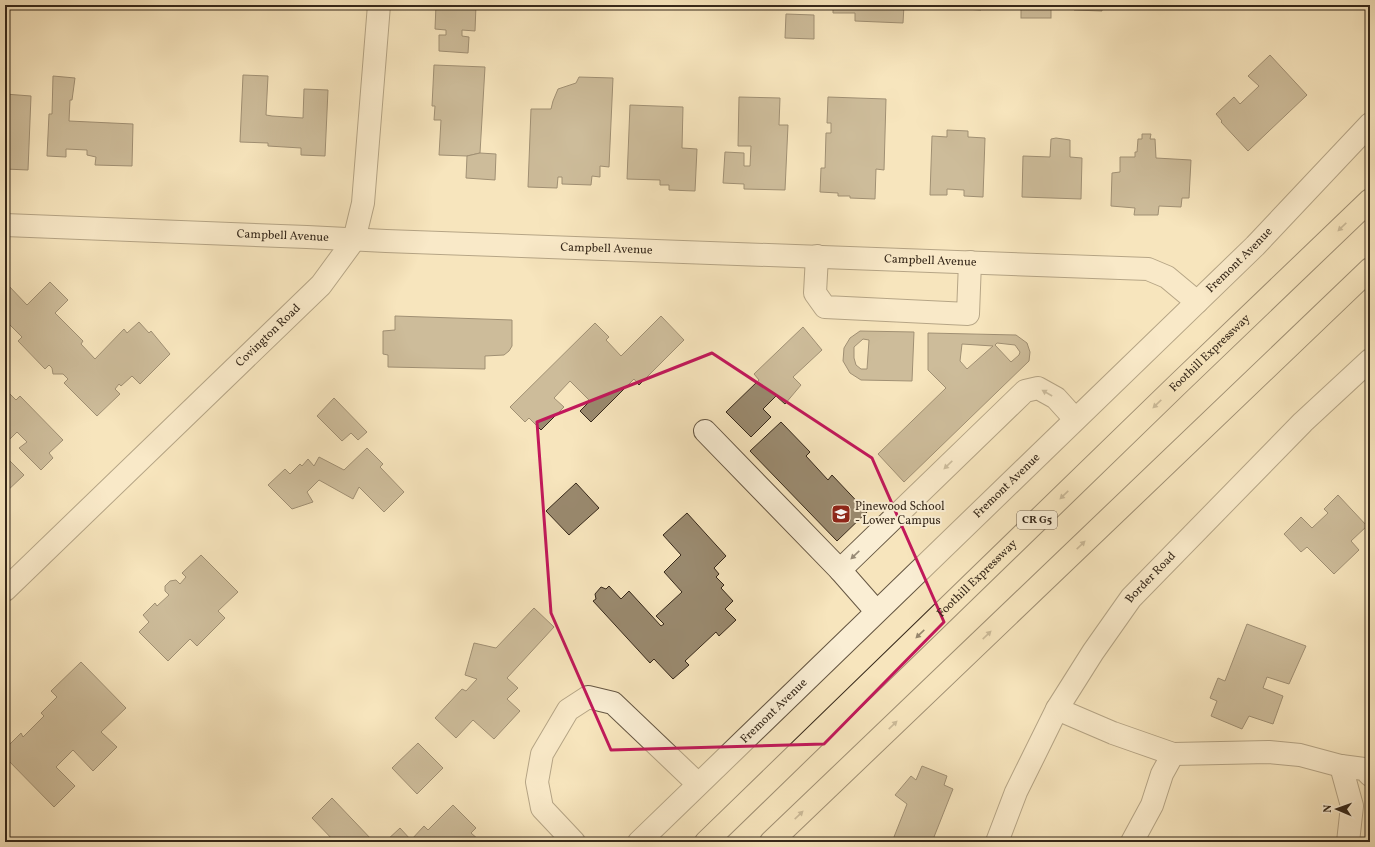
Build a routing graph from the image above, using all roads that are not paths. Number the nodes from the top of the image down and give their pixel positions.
1 (379, 5) edge
2 (1370, 124) edge
3 (1370, 200) edge
4 (5, 225) edge
5 (354, 240) junction
6 (817, 256) junction
7 (970, 262) junction
8 (1370, 269) edge
9 (1197, 302) junction
10 (1370, 360) edge
11 (1075, 419) junction
12 (705, 431) dead end
13 (840, 570) junction
14 (5, 590) edge
15 (876, 611) junction
16 (1057, 709) junction
17 (1173, 754) junction
18 (1342, 766) junction
19 (1370, 775) edge
20 (698, 784) junction
21 (574, 842) edge
22 (639, 842) edge
23 (706, 842) edge
24 (771, 842) edge
25 (997, 842) edge
26 (1132, 842) edge
27 (1348, 842) edge

1 - 5 street, Covington Road
2 - 9 street, Fremont Avenue
3 -> 23 highway, Foothill Expressway / CR G5
4 - 5 street, Campbell Avenue
5 - 6 street, Campbell Avenue
5 - 14 street, Covington Road
6 - 7 street, Campbell Avenue
6 - 7 street
7 - 9 street, Campbell Avenue
24 -> 8 highway
9 - 11 street, Fremont Avenue
10 - 16 street, Border Road
11 -> 13 street
11 - 15 street, Fremont Avenue
12 - 13 street
13 - 15 street
15 - 20 street, Fremont Avenue
16 - 17 street
16 - 25 street, Border Road
17 - 18 street
17 - 26 street
18 - 19 street
18 - 27 street
20 - 21 street
20 - 22 street, Fremont Avenue

